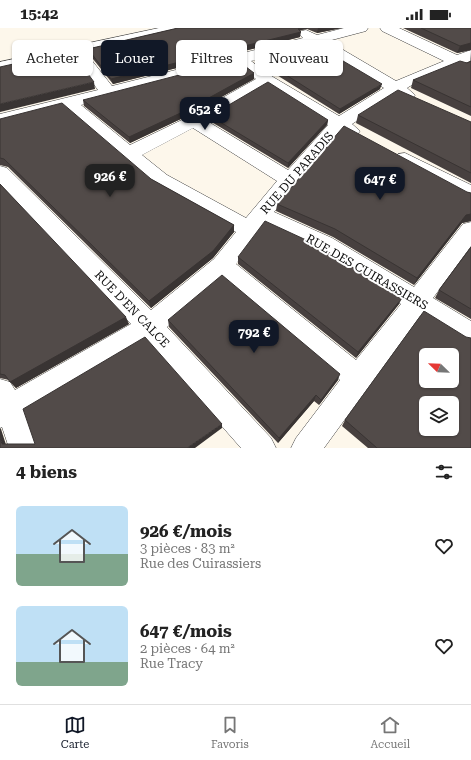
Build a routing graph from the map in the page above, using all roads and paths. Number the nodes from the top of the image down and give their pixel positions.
1 (179, 28) edge
2 (298, 28) edge
3 (362, 28) edge
4 (387, 28) edge
5 (312, 40) joint
6 (93, 47) edge
7 (343, 58) edge
8 (466, 61) edge
9 (12, 65) edge
10 (247, 65) edge
11 (0, 68) edge
12 (93, 73) edge
13 (176, 75) edge
14 (267, 80) junction
15 (395, 89) junction
16 (109, 93) junction
17 (67, 102) junction
18 (423, 102) edge
19 (0, 120) edge
20 (194, 121) junction
21 (339, 124) junction
22 (367, 139) edge
23 (388, 150) edge
24 (128, 154) junction
25 (0, 173) edge
26 (290, 180) junction
27 (471, 194) edge
28 (254, 222) junction
29 (471, 230) edge
30 (222, 266) junction
31 (418, 300) junction
32 (150, 326) junction
33 (471, 334) edge
34 (359, 379) junction
35 (3, 405) edge
36 (24, 448) edge
37 (261, 448) edge
38 (306, 448) edge

1 - 6 street
2 - 5 street
3 - 5 street
4 - 8 street
7 - 15 street
8 - 15 street, RUE DU PARADIS
9 - 11 street
10 - 14 street
12 - 16 street
13 - 16 street
14 - 20 street
14 - 21 street
15 - 18 street
15 - 21 street, RUE DU PARADIS
16 - 17 street
17 - 19 street
17 - 24 street, RUE DES CUIRASSIERS
20 - 24 street
20 - 26 street
21 - 22 street
21 - 26 street, RUE DU PARADIS
23 - 27 street
24 - 28 street, RUE DES CUIRASSIERS
25 - 32 street, RUE D'EN CALCE
26 - 28 street, RUE DU PARADIS
28 - 30 street, RUE DU PARADIS
28 - 31 street, RUE DES CUIRASSIERS
29 - 31 street
30 - 32 street, RUE DU PARADIS
30 - 34 street
31 - 33 street, RUE DES CUIRASSIERS
31 - 34 street
32 - 35 street, RUE DU PARADIS
32 - 37 street, RUE D'EN CALCE
34 - 38 street
35 - 36 street

